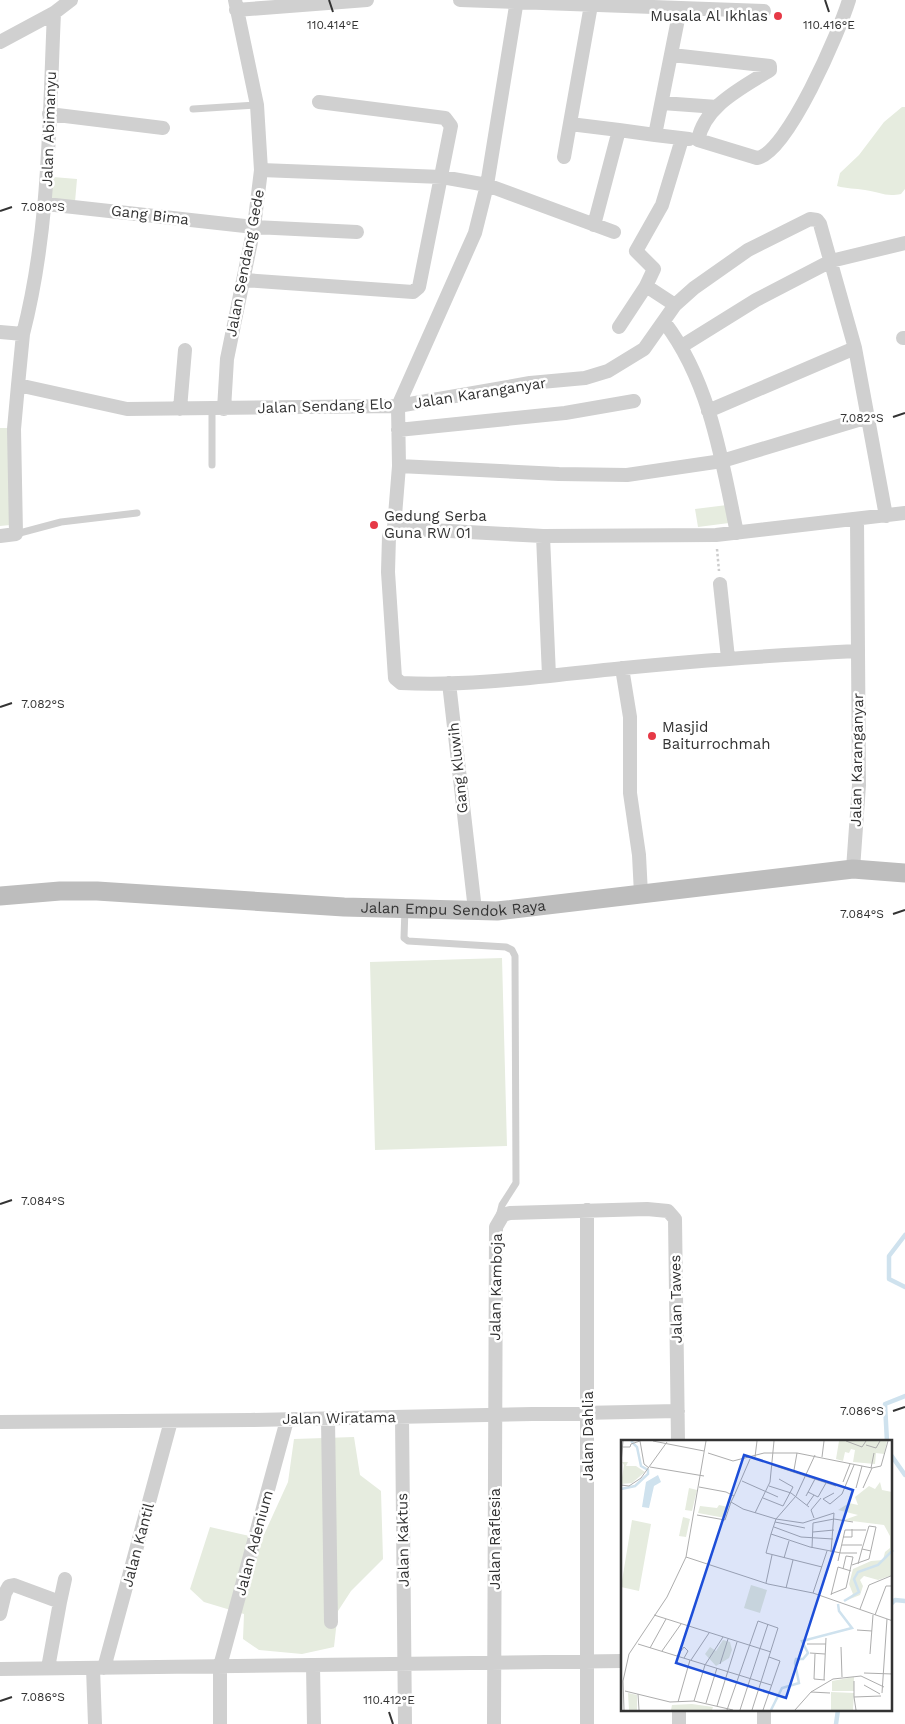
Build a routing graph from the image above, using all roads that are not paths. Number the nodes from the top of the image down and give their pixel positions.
1 (71, 0) edge
2 (367, 0) edge
3 (460, 0) edge
4 (849, 0) edge
5 (517, 1) edge
6 (235, 5) edge
7 (591, 5) junction
8 (680, 10) junction
9 (764, 11) dead end
10 (54, 13) junction
11 (0, 42) edge
12 (672, 55) junction
13 (319, 102) dead end
14 (662, 103) junction
15 (257, 105) junction
16 (717, 107) junction
17 (192, 109) dead end
18 (49, 114) junction
19 (570, 124) junction
20 (163, 128) dead end
21 (619, 130) junction
22 (655, 135) junction
23 (682, 138) junction
24 (698, 140) junction
25 (564, 156) dead end
26 (262, 170) junction
27 (442, 177) junction
28 (487, 185) junction
29 (46, 204) junction
30 (594, 225) junction
31 (254, 228) junction
32 (357, 232) dead end
33 (614, 232) dead end
34 (905, 243) edge
35 (831, 261) junction
36 (244, 280) junction
37 (646, 286) junction
38 (675, 305) junction
39 (664, 323) junction
40 (619, 327) dead end
41 (0, 332) edge
42 (23, 334) junction
43 (682, 346) junction
44 (855, 348) junction
45 (185, 350) dead end
46 (18, 385) junction
47 (634, 401) dead end
48 (398, 406) junction
49 (218, 408) junction
50 (180, 410) junction
51 (708, 411) junction
52 (868, 417) junction
53 (398, 430) junction
54 (722, 461) junction
55 (212, 465) dead end
56 (399, 466) junction
57 (138, 513) dead end
58 (905, 513) edge
59 (886, 516) junction
60 (857, 519) junction
61 (394, 528) junction
62 (737, 532) junction
63 (16, 534) junction
64 (0, 536) edge
65 (543, 536) junction
66 (720, 584) road end
67 (857, 651) junction
68 (728, 658) junction
69 (622, 668) junction
70 (549, 676) junction
71 (449, 683) junction
72 (853, 869) junction
73 (905, 873) edge
74 (641, 894) junction
75 (0, 896) edge
76 (405, 908) junction
77 (475, 910) junction
78 (587, 1210) junction
79 (647, 1210) joint
80 (499, 1219) junction
81 (678, 1411) junction
82 (588, 1413) junction
83 (495, 1415) junction
84 (402, 1417) junction
85 (328, 1419) junction
86 (287, 1420) junction
87 (171, 1421) junction
88 (0, 1422) edge
89 (678, 1440) edge
90 (65, 1579) dead end
91 (60, 1602) junction
92 (0, 1614) edge
93 (331, 1622) dead end
94 (587, 1661) junction
95 (621, 1661) edge
96 (494, 1662) junction
97 (405, 1664) junction
98 (314, 1665) junction
99 (220, 1666) junction
100 (48, 1668) junction
101 (98, 1668) junction
102 (0, 1669) edge
103 (95, 1724) edge
104 (220, 1724) edge
105 (314, 1724) edge
106 (405, 1724) edge
107 (494, 1724) edge
108 (587, 1724) edge

1 - 10 street
2 - 6 street
3 - 5 street
4 - 24 street
5 - 7 street
5 - 28 street, Jalan Sendang Elo
6 - 15 street, Jalan Sendang Gede
7 - 8 street
7 - 19 street
8 - 9 street
8 - 12 street
10 - 11 street
10 - 18 street, Jalan Abimanyu
12 - 14 street
12 - 16 street
13 - 27 street
14 - 16 street
14 - 22 street
15 - 17 lane
15 - 26 street, Jalan Sendang Gede
16 - 24 street
18 - 20 street
18 - 29 street, Jalan Abimanyu
19 - 21 street
19 - 25 street
21 - 22 street
21 - 30 street
22 - 23 street
23 - 24 street
23 - 37 street
26 - 27 street
26 - 31 street, Jalan Sendang Gede
27 - 28 street
27 - 36 street
28 - 30 street
28 - 48 street, Jalan Sendang Elo
29 - 31 street, Gang Bima
29 - 42 street, Jalan Abimanyu
30 - 33 street
31 - 32 street, Gang Bima
31 - 36 street, Jalan Sendang Gede
34 - 35 street
35 - 38 street, Jalan Karanganyar
35 - 43 street
35 - 44 street
36 - 49 street, Jalan Sendang Gede
37 - 38 street
37 - 40 street
38 - 39 street, Jalan Karanganyar
39 - 43 street
39 - 48 street, Jalan Karanganyar
41 - 42 street
42 - 46 street
43 - 51 street
44 - 51 street
44 - 52 street
45 - 50 street
46 - 50 street, Jalan Sendang Elo
46 - 63 street
47 - 53 street
48 - 49 street, Jalan Sendang Elo
48 - 53 street, Jalan Karanganyar
49 - 50 street, Jalan Sendang Elo
49 - 55 lane
51 - 54 street
52 - 54 street
52 - 59 street
53 - 56 street, Jalan Karanganyar
54 - 56 street
54 - 62 street
56 - 61 street, Jalan Karanganyar
57 - 63 lane
58 - 59 street
59 - 60 street
60 - 62 street
60 - 67 street, Jalan Karanganyar
61 - 65 street
61 - 71 street, Jalan Karanganyar
62 - 65 street
63 - 64 street
65 - 70 street
66 - 68 street
67 - 68 street
67 - 72 street, Jalan Karanganyar
68 - 69 street
69 - 70 street
69 - 74 street
70 - 71 street
71 - 77 street, Gang Kluwih
72 - 73 main road, Jalan Empu Sendok Raya
72 - 74 main road, Jalan Empu Sendok Raya
74 - 77 main road, Jalan Empu Sendok Raya
75 - 76 main road, Jalan Empu Sendok Raya
76 - 77 main road, Jalan Empu Sendok Raya
76 - 80 lane
78 - 79 street, Jalan Kamboja
78 - 80 street, Jalan Kamboja
78 - 82 street, Jalan Dahlia
79 - 81 street, Jalan Tawes
80 - 83 street, Jalan Kamboja
81 - 82 street, Jalan Wiratama
81 - 89 street, Jalan Tawes
82 - 83 street, Jalan Wiratama
82 - 94 street, Jalan Dahlia
83 - 84 street, Jalan Wiratama
83 - 96 street, Jalan Raflesia
84 - 85 street, Jalan Wiratama
84 - 97 street, Jalan Kaktus
85 - 86 street, Jalan Wiratama
85 - 93 street
86 - 87 street, Jalan Wiratama
86 - 99 street, Jalan Adenium
87 - 88 street, Jalan Wiratama
87 - 101 street, Jalan Kantil
90 - 91 street
91 - 92 street
91 - 100 street
94 - 95 street
94 - 96 street
94 - 108 street, Jalan Dahlia
96 - 97 street
96 - 107 street
97 - 98 street
97 - 106 street, Jalan Kaktus
98 - 99 street
98 - 105 street
99 - 101 street
99 - 104 street, Jalan Adenium
100 - 101 street
100 - 102 street
101 - 103 street, Jalan Kantil

